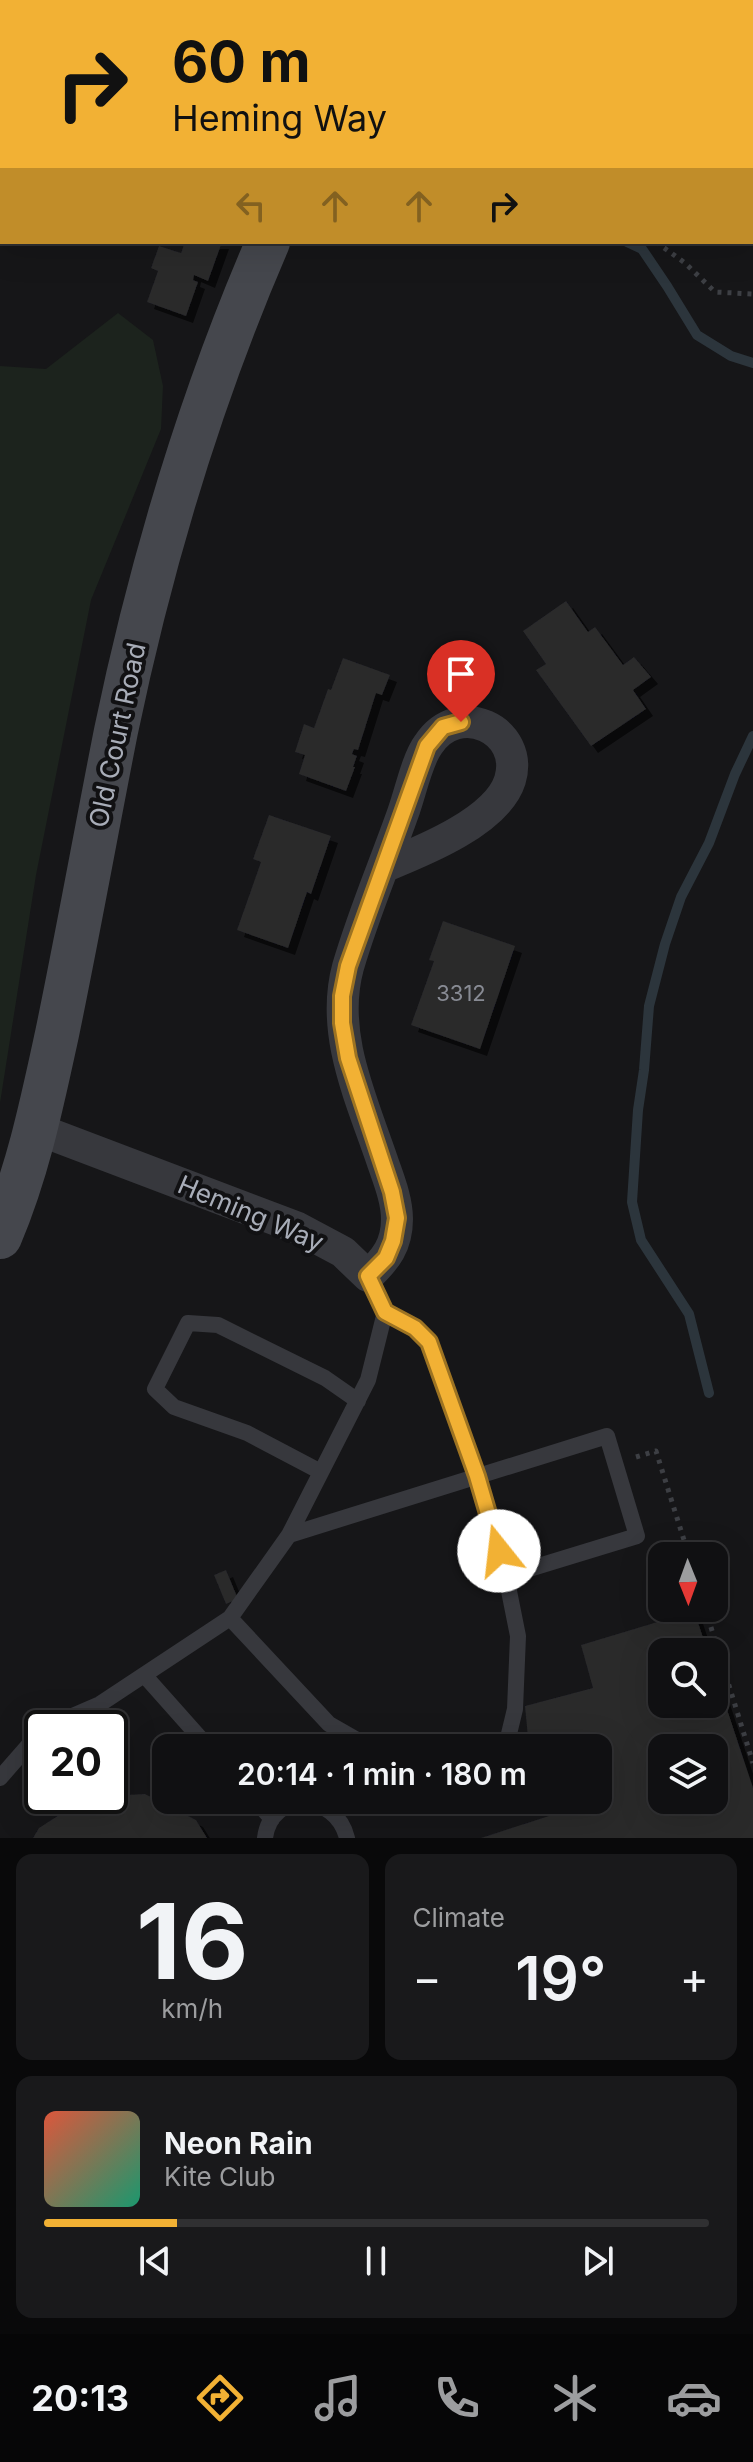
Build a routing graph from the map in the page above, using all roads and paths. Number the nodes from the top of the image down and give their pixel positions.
1 (267, 244) edge
2 (659, 244) edge
3 (753, 294) edge
4 (383, 867) junction
5 (37, 1129) junction
6 (0, 1237) edge
7 (368, 1276) junction
8 (385, 1312) junction
9 (358, 1401) junction
10 (615, 1463) junction
11 (321, 1472) junction
12 (477, 1476) junction
13 (289, 1535) junction
14 (685, 1542) edge
15 (506, 1576) junction
16 (230, 1618) junction
17 (709, 1622) edge
18 (145, 1676) junction
19 (86, 1710) edge
20 (197, 1734) edge
21 (346, 1734) edge
22 (509, 1734) edge
23 (24, 1750) edge
24 (753, 1763) edge
25 (0, 1778) edge
26 (268, 1814) edge
27 (272, 1819) junction
28 (265, 1838) edge
29 (347, 1838) edge

1 - 5 main road, Old Court Road
2 - 3 path
4 - 4 street
4 - 7 street
5 - 6 main road, Old Court Road
5 - 7 street, Heming Way
7 - 8 lane
8 - 9 lane
8 - 12 lane
9 - 11 lane
9 - 11 lane
10 - 12 lane
10 - 14 path
10 - 15 lane
11 - 13 lane
12 - 13 lane
12 - 15 lane
13 - 16 lane
15 - 22 lane
16 - 18 lane
16 - 21 lane
17 - 24 path
18 - 19 lane
18 - 20 lane
23 - 25 lane
26 - 27 lane
27 - 28 lane
27 - 29 lane

